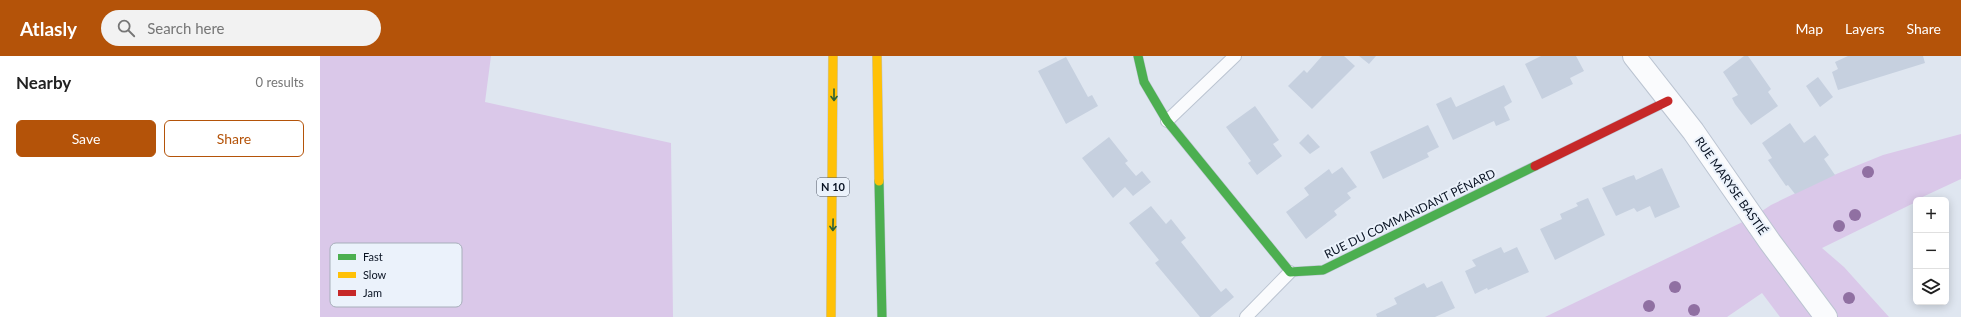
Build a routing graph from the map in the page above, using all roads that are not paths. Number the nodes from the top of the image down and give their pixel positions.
1 (833, 56) edge
2 (877, 56) edge
3 (1138, 56) edge
4 (1235, 56) edge
5 (1634, 56) edge
6 (877, 77) junction
7 (1668, 101) junction
8 (1167, 121) junction
9 (1290, 272) junction
10 (831, 317) edge
11 (874, 317) edge
12 (882, 317) edge
13 (1246, 317) edge
14 (1826, 317) edge

1 -> 10 main road, N 10
2 - 6 main road
3 - 8 main road
4 - 8 lane
5 - 7 street, RUE MARYSE BASTIÉ
6 - 11 main road
6 - 12 main road
7 - 9 main road, RUE DU COMMANDANT PÉNARD
7 - 14 street, RUE MARYSE BASTIÉ
8 - 9 main road
9 - 13 lane

